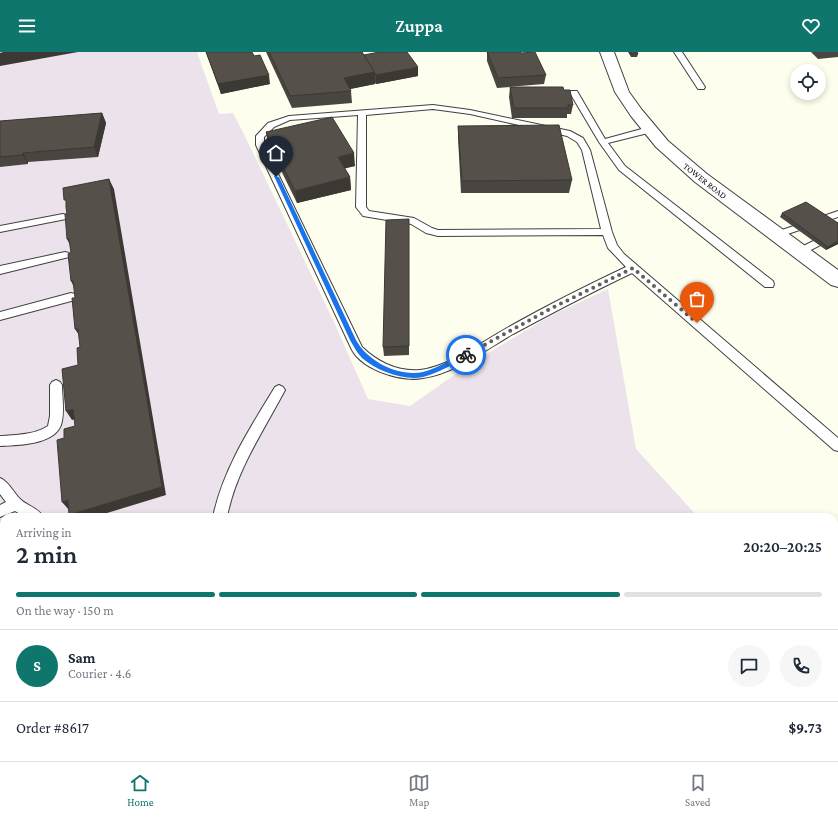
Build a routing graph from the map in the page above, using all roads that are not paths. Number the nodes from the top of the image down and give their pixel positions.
1 (607, 52) edge
2 (678, 52) edge
3 (701, 87) dead end
4 (574, 92) dead end
5 (362, 112) junction
6 (649, 130) junction
7 (603, 142) junction
8 (838, 214) edge
9 (63, 216) dead end
10 (0, 229) edge
11 (608, 232) junction
12 (838, 232) edge
13 (776, 235) junction
14 (799, 252) junction
15 (65, 255) dead end
16 (633, 268) junction
17 (0, 270) edge
18 (838, 280) edge
19 (769, 284) dead end
20 (71, 298) edge
21 (0, 316) edge
22 (56, 384) dead end
23 (279, 390) dead end
24 (0, 441) edge
25 (838, 446) edge
26 (0, 484) edge
27 (16, 504) junction
28 (0, 511) edge
29 (30, 513) edge
30 (221, 513) edge

1 - 6 street, TOWER ROAD
2 - 3 lane
4 - 7 lane
5 - 11 lane
5 - 11 lane
5 - 16 lane
6 - 7 lane
6 - 13 street, TOWER ROAD
7 - 19 lane
8 - 13 lane
9 - 10 lane
11 - 16 lane
12 - 14 lane
13 - 14 street, TOWER ROAD
14 - 18 street, TOWER ROAD
15 - 17 lane
16 - 25 lane
20 - 21 lane
22 - 24 lane
23 - 30 lane
26 - 27 lane
27 - 28 lane
27 - 29 lane

